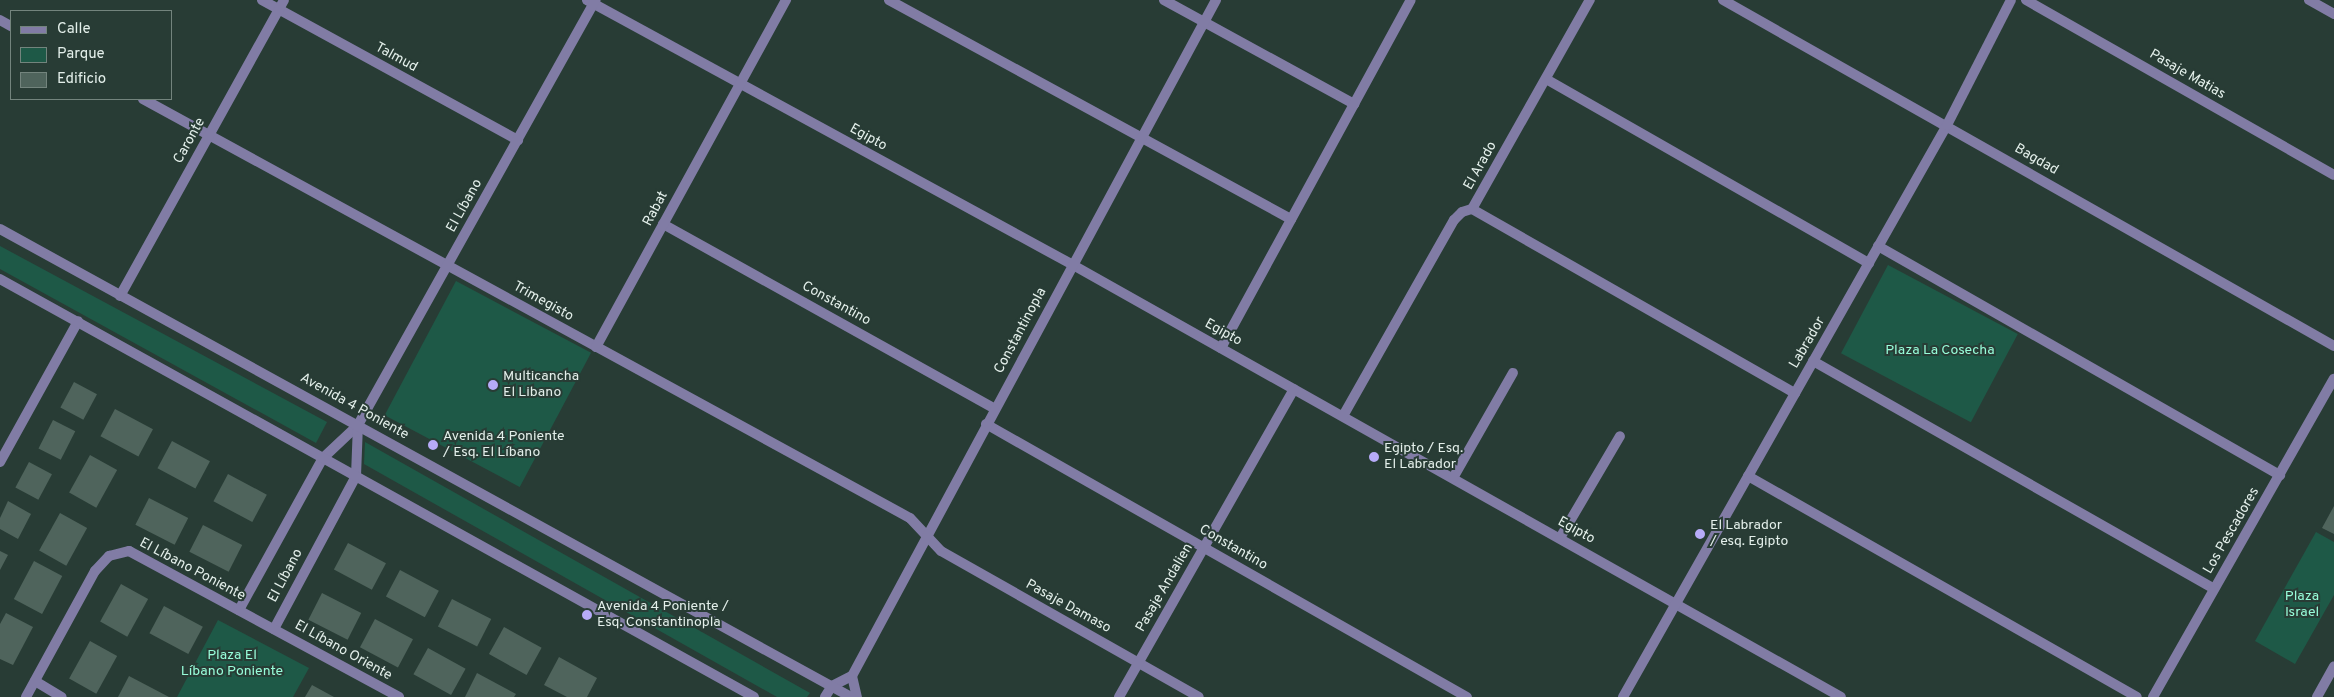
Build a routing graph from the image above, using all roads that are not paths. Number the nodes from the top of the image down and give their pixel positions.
1 (262, 0) edge
2 (786, 0) edge
3 (889, 0) edge
4 (1164, 0) edge
5 (1216, 0) edge
6 (1411, 0) edge
7 (1590, 0) edge
8 (1723, 0) edge
9 (2011, 0) edge
10 (2026, 0) edge
11 (2309, 0) edge
12 (592, 1) edge
13 (282, 5) edge
14 (2334, 14) edge
15 (1204, 22) junction
16 (1546, 78) junction
17 (739, 83) junction
18 (145, 100) edge
19 (1354, 104) junction
20 (1947, 125) junction
21 (210, 135) junction
22 (1142, 138) junction
23 (518, 140) junction
24 (2334, 175) edge
25 (1472, 209) junction
26 (1291, 219) junction
27 (663, 224) junction
28 (0, 229) edge
29 (1878, 246) junction
30 (1869, 262) junction
31 (447, 265) junction
32 (1073, 265) junction
33 (0, 279) edge
34 (120, 296) junction
35 (78, 322) junction
36 (2334, 346) edge
37 (596, 347) junction
38 (1221, 348) junction
39 (1813, 361) junction
40 (1513, 373) dead end
41 (2334, 379) edge
42 (1294, 389) junction
43 (1795, 393) junction
44 (995, 409) junction
45 (1343, 416) junction
46 (986, 424) junction
47 (358, 425) junction
48 (1620, 436) dead end
49 (323, 458) junction
50 (0, 462) edge
51 (2280, 475) junction
52 (356, 476) junction
53 (1748, 476) junction
54 (1453, 478) junction
55 (926, 535) junction
56 (1560, 538) junction
57 (1204, 548) junction
58 (2214, 589) junction
59 (1676, 603) junction
60 (239, 610) junction
61 (274, 629) junction
62 (1138, 662) junction
63 (2334, 666) edge
64 (852, 676) junction
65 (35, 681) junction
66 (832, 686) junction
67 (26, 697) edge
68 (62, 697) edge
69 (399, 697) edge
70 (754, 697) edge
71 (825, 697) edge
72 (851, 697) edge
73 (857, 697) edge
74 (1119, 697) edge
75 (1199, 697) edge
76 (1467, 697) edge
77 (1623, 697) edge
78 (1842, 697) edge
79 (2137, 697) edge
80 (2153, 697) edge
81 (2317, 697) edge

1 - 13 street, Talmud
2 - 17 street, Rabat
3 - 22 street
4 - 15 street
5 - 15 street, Constantinopla
6 - 19 street
7 - 16 street, El Arado
8 - 20 street, Bagdad
9 - 20 street, Labrador
10 - 24 street, Pasaje Matias
11 - 14 street
12 - 17 street, Egipto
12 - 23 street, El Líbano
13 - 21 street, Caronte
13 - 23 street, Talmud
15 - 19 street
15 - 22 street, Constantinopla
16 - 25 street, El Arado
16 - 30 street
17 - 27 street, Rabat
17 - 32 street, Egipto
18 - 21 street, Trimegisto
19 - 26 street
20 - 29 street, Labrador
20 - 36 street, Bagdad
21 - 31 street, Trimegisto
21 - 34 street, Caronte
22 - 26 street
22 - 32 street, Constantinopla
23 - 31 street, El Líbano
25 - 43 street
25 - 45 street, El Arado
26 - 38 street
27 - 37 street, Rabat
27 - 44 street, Constantino
28 - 34 street, Avenida 4 Poniente
29 - 30 street, Labrador
29 - 51 street
30 - 39 street, Labrador
31 - 37 street, Trimegisto
31 - 47 street, El Líbano
32 - 38 street, Egipto
32 - 44 street, Constantinopla
33 - 35 street
34 - 47 street, Avenida 4 Poniente
35 - 49 street
35 - 50 street
37 - 55 street, Trimegisto
38 - 42 street, Egipto
39 - 43 street, Labrador
39 - 58 street
40 - 54 street
41 - 51 street, Los Pescadores
42 - 45 street, Egipto
42 - 57 street, Pasaje Andalien
43 - 53 street, Labrador
44 - 46 street, Constantinopla
45 - 54 street, Egipto
46 - 55 street, Constantinopla
46 - 57 street, Constantino
47 - 49 street, El Líbano
47 - 52 street, El Líbano
47 - 66 street, Avenida 4 Poniente
48 - 56 street
49 - 52 street
49 - 60 street, El Líbano
51 - 58 street, Los Pescadores
52 - 61 street, El Líbano
52 - 70 street
53 - 59 street, Labrador
53 - 79 street
54 - 56 street, Egipto
55 - 62 street, Pasaje Damaso
55 - 64 street, Constantinopla
56 - 59 street, Egipto
57 - 62 street, Pasaje Andalien
57 - 76 street, Constantino
58 - 80 street, Los Pescadores
59 - 77 street, Labrador
59 - 78 street, Egipto
60 - 61 street, El Líbano Poniente
60 - 65 street, El Líbano Poniente
61 - 69 street, El Líbano Oriente
62 - 74 street, Pasaje Andalien
62 - 75 street, Pasaje Damaso
63 - 81 street
64 - 66 street
64 - 73 street
65 - 67 street, El Líbano Poniente
65 - 68 street
66 - 71 street
66 - 72 street, Avenida 4 Poniente

